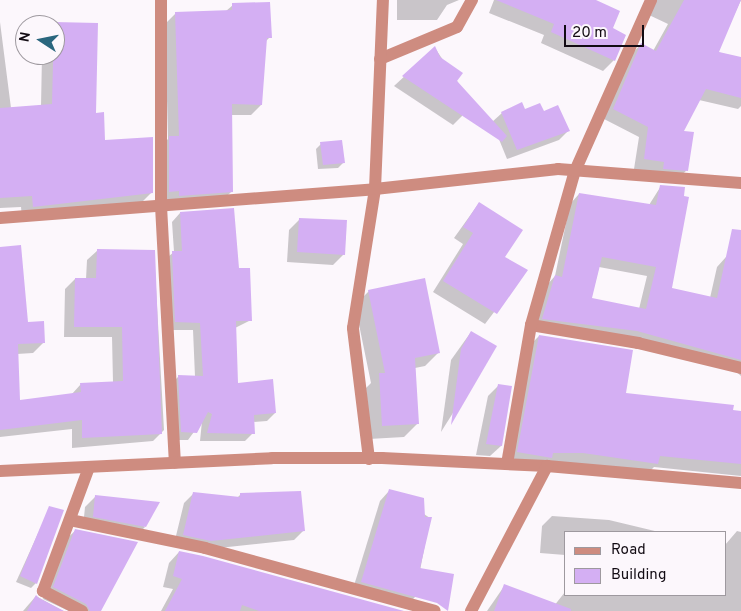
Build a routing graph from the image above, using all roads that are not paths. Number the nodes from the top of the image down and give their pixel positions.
1 (161, 0) edge
2 (383, 0) edge
3 (472, 0) edge
4 (651, 0) edge
5 (380, 59) junction
6 (575, 171) junction
7 (741, 183) edge
8 (375, 189) junction
9 (161, 206) junction
10 (0, 218) edge
11 (531, 325) junction
12 (741, 368) edge
13 (369, 459) junction
14 (175, 463) junction
15 (507, 464) junction
16 (547, 466) junction
17 (90, 467) junction
18 (0, 471) edge
19 (741, 483) edge
20 (70, 520) junction
21 (82, 611) edge
22 (435, 611) edge
23 (471, 611) edge

1 - 9 street
2 - 5 street
3 - 5 street
4 - 6 street
5 - 8 street
6 - 7 street
6 - 8 street
6 - 11 street
8 - 9 street
8 - 13 street
9 - 10 street
9 - 14 street
11 - 12 street
11 - 15 street
13 - 14 street
13 - 15 street
14 - 17 street
15 - 16 street
16 - 19 street
16 - 23 street
17 - 18 street
17 - 20 street
20 - 21 street
20 - 22 street

